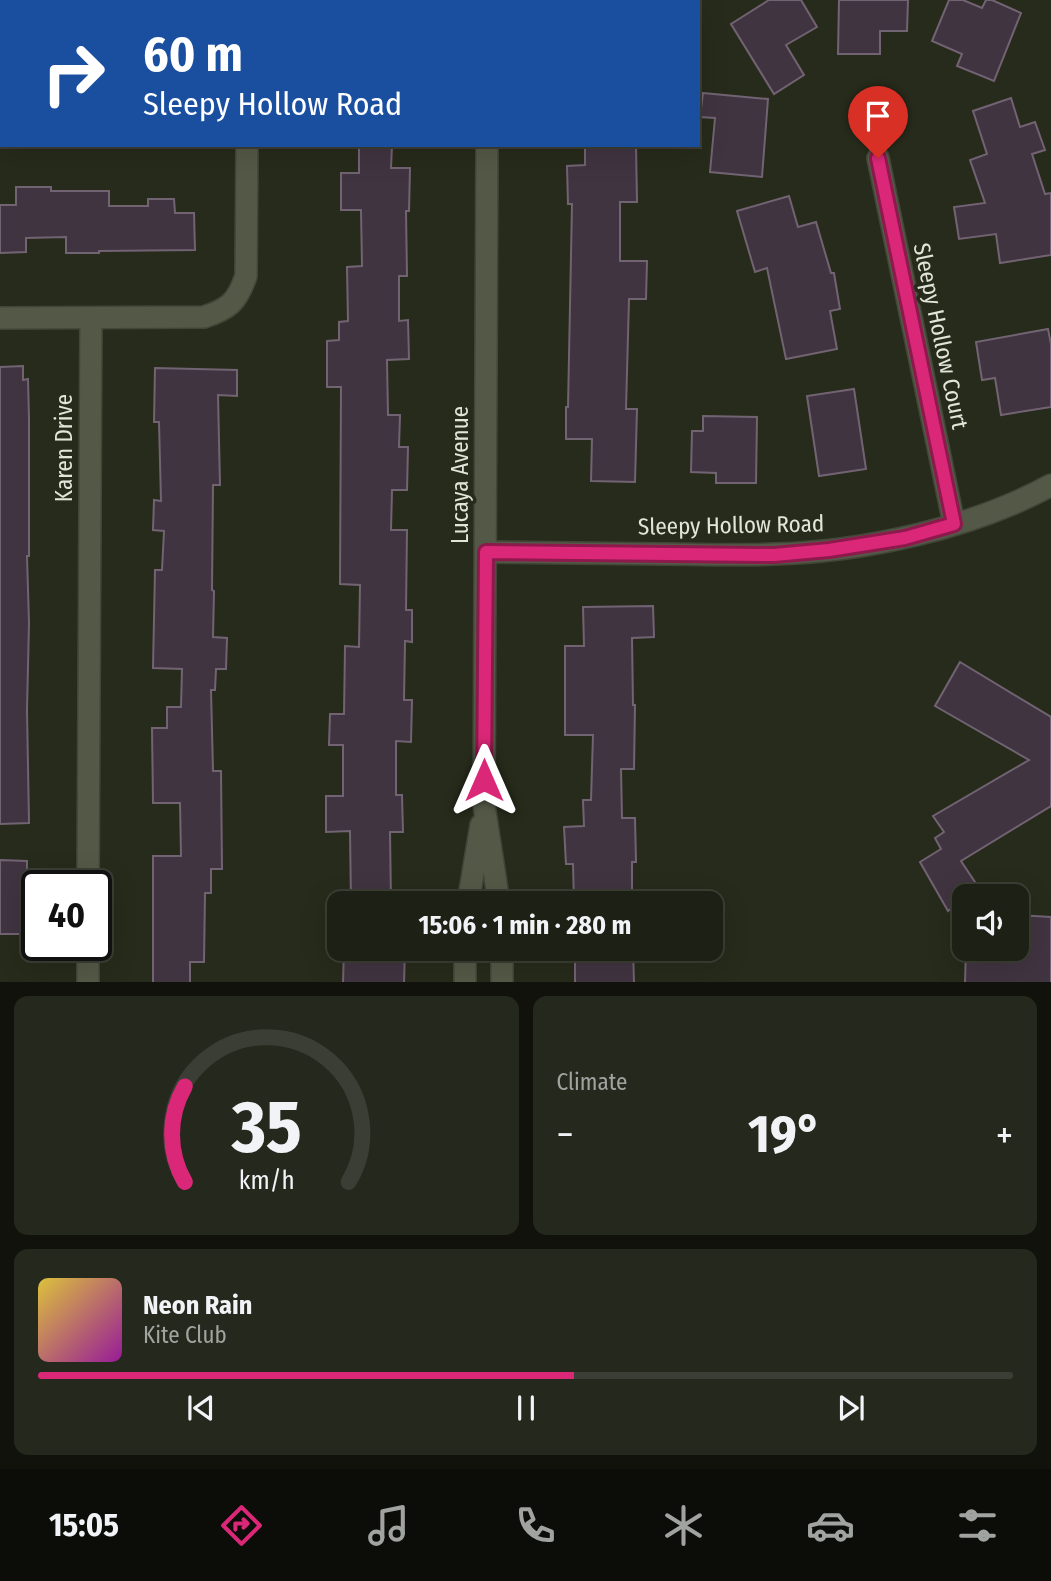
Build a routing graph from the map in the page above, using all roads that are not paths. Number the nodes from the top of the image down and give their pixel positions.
1 (247, 147) edge
2 (487, 147) edge
3 (878, 158) dead end
4 (0, 318) edge
5 (91, 318) junction
6 (1051, 485) edge
7 (954, 524) junction
8 (486, 552) junction
9 (484, 805) junction
10 (88, 870) edge
11 (470, 891) edge
12 (497, 891) edge
13 (88, 961) edge
14 (465, 961) edge
15 (502, 961) edge
16 (88, 982) edge
17 (465, 982) edge
18 (502, 982) edge

1 - 5 street
2 - 8 street, Lucaya Avenue
3 - 7 street, Sleepy Hollow Court
4 - 5 street
5 - 10 street, Karen Drive
6 - 7 street, Sleepy Hollow Road
7 - 8 street, Sleepy Hollow Road
8 - 9 street, Lucaya Avenue
9 - 11 street, Lucaya Avenue
9 - 12 street, Lucaya Avenue
13 - 16 street
14 - 17 street
15 - 18 street

